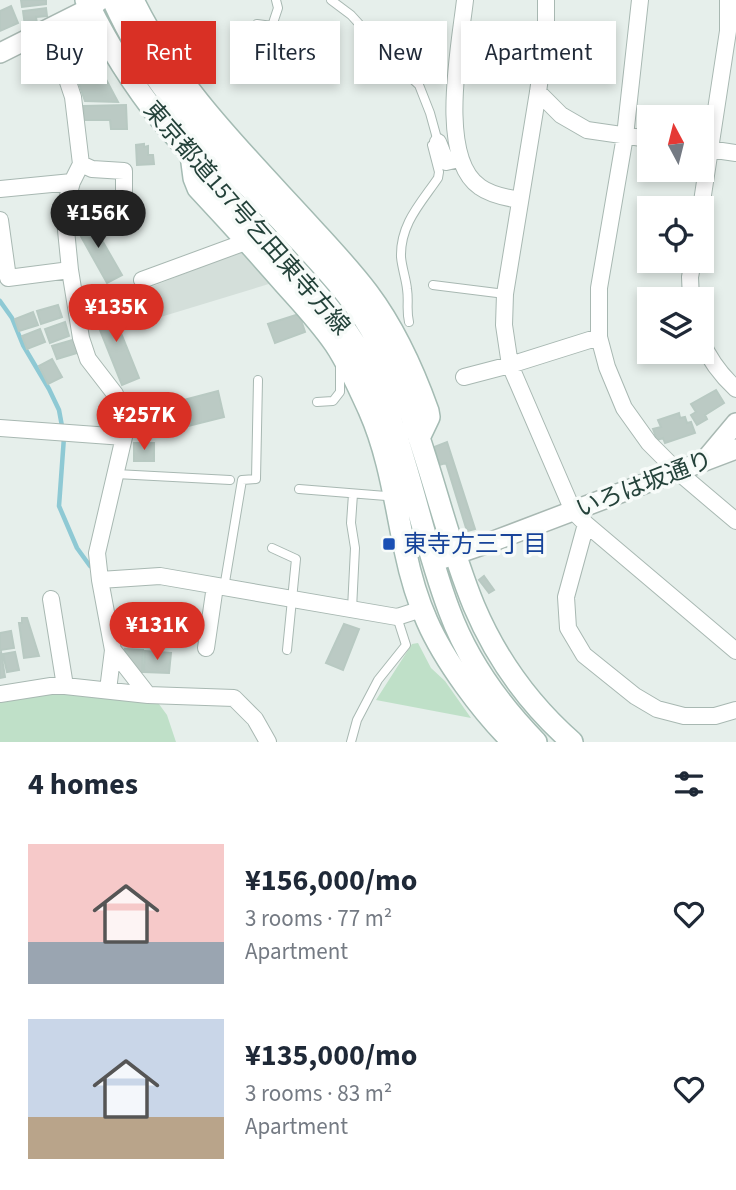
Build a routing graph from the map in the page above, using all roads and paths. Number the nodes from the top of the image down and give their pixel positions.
1 (113, 0) edge
2 (133, 0) edge
3 (276, 0) edge
4 (331, 0) edge
5 (465, 0) edge
6 (546, 0) edge
7 (640, 0) edge
8 (728, 0) edge
9 (92, 3) edge
10 (62, 21) edge
11 (274, 21) edge
12 (21, 43) edge
13 (0, 54) edge
14 (69, 84) edge
15 (538, 92) junction
16 (714, 105) edge
17 (625, 136) junction
18 (637, 138) edge
19 (438, 142) junction
20 (714, 149) edge
21 (736, 153) edge
22 (191, 155) junction
23 (459, 159) junction
24 (81, 164) junction
25 (72, 182) junction
26 (0, 189) edge
27 (124, 193) dead end
28 (520, 200) junction
29 (0, 220) edge
30 (246, 240) junction
31 (70, 270) junction
32 (149, 272) dead end
33 (433, 285) dead end
34 (505, 294) junction
35 (409, 322) dead end
36 (599, 337) junction
37 (346, 362) junction
38 (714, 364) edge
39 (510, 365) junction
40 (464, 377) dead end
41 (258, 380) dead end
42 (736, 389) edge
43 (317, 402) dead end
44 (736, 424) edge
45 (0, 428) edge
46 (124, 438) junction
47 (419, 438) junction
48 (736, 449) edge
49 (705, 461) junction
50 (677, 471) junction
51 (116, 474) junction
52 (230, 480) dead end
53 (299, 489) dead end
54 (353, 494) junction
55 (394, 494) junction
56 (580, 518) junction
57 (736, 521) edge
58 (272, 548) dead end
59 (456, 554) junction
60 (433, 562) junction
61 (100, 580) junction
62 (219, 587) junction
63 (292, 598) junction
64 (51, 599) dead end
65 (352, 609) junction
66 (422, 609) junction
67 (397, 617) junction
68 (206, 648) dead end
69 (113, 650) junction
70 (287, 650) dead end
71 (736, 651) edge
72 (65, 686) junction
73 (108, 690) junction
74 (0, 694) edge
75 (148, 695) junction
76 (736, 710) edge
77 (268, 742) edge
78 (351, 742) edge
79 (513, 742) edge
80 (536, 742) edge
81 (572, 742) edge

1 - 47 main road, 東京都道157号乞田東寺方線
2 - 47 main road
3 - 11 lane
4 - 19 lane
5 - 23 street
6 - 15 street
7 - 17 street
8 - 16 street
9 - 10 street
9 - 22 main road, 東京都道157号乞田東寺方線
12 - 13 street
14 - 24 street
15 - 17 street
15 - 28 street
17 - 18 street
17 - 36 street
19 - 23 street
19 - 35 lane
20 - 21 street
22 - 30 main road
22 - 60 main road, 東京都道157号乞田東寺方線
23 - 28 street
24 - 25 street
24 - 27 street
25 - 26 street
25 - 31 street
28 - 34 street
29 - 31 street
30 - 32 street
30 - 37 main road
31 - 46 street
33 - 34 lane
34 - 39 street
36 - 39 street
36 - 50 street
37 - 43 lane
37 - 55 main road
38 - 42 street
39 - 40 street
39 - 56 street
41 - 62 lane
44 - 49 street
45 - 46 street
46 - 51 street
47 - 59 main road, 東京都道157号乞田東寺方線
48 - 49 street, いろは坂通り
49 - 50 street, いろは坂通り
50 - 56 street, いろは坂通り
50 - 57 street
51 - 52 lane
51 - 61 street
53 - 54 lane
54 - 55 lane
54 - 65 lane
55 - 66 main road
56 - 59 street, いろは坂通り
56 - 71 street
56 - 76 street
58 - 63 lane
59 - 60 street, いろは坂通り
59 - 81 main road, 東京都道157号乞田東寺方線
60 - 80 main road, 東京都道157号乞田東寺方線
61 - 62 street
61 - 69 street
62 - 63 street
62 - 68 street
63 - 65 street
63 - 70 lane
64 - 72 street
65 - 67 street
66 - 67 street
66 - 79 main road
67 - 78 lane
69 - 73 street
69 - 75 street
72 - 73 street
72 - 74 street
73 - 75 street
75 - 77 street

